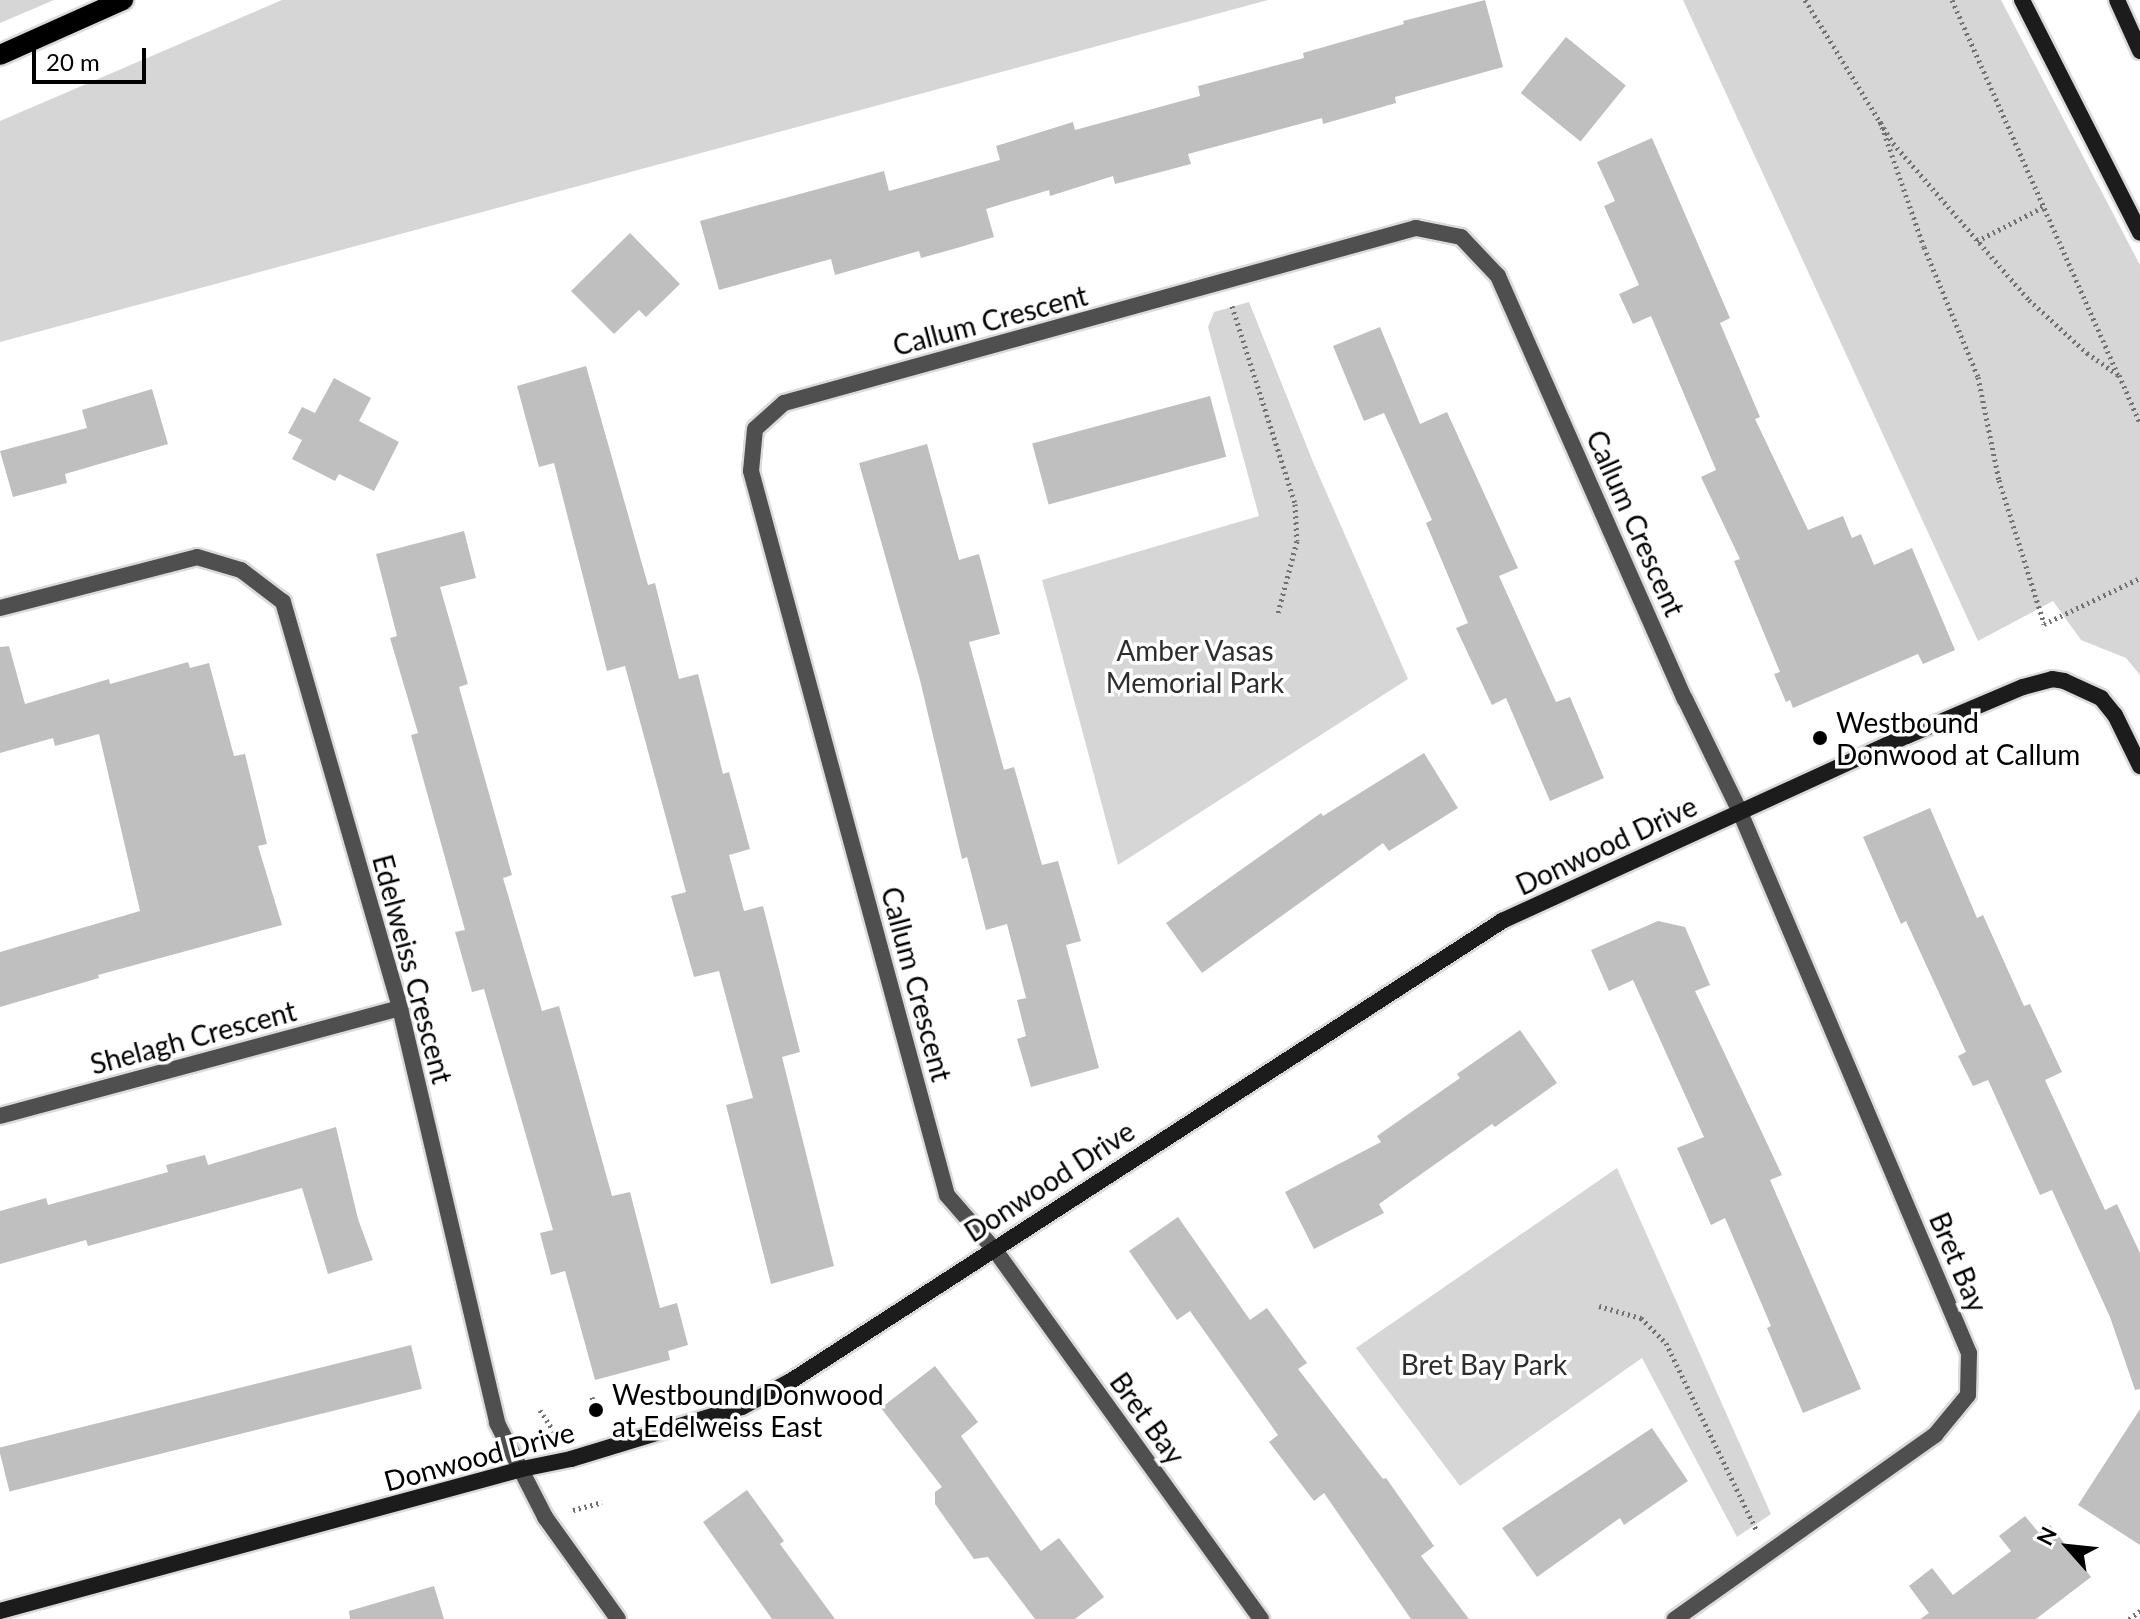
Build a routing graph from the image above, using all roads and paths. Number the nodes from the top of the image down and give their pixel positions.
1 (123, 0) edge
2 (1805, 0) edge
3 (1952, 0) edge
4 (2022, 0) edge
5 (2117, 0) edge
6 (2140, 51) edge
7 (0, 55) edge
8 (1880, 121) junction
9 (2043, 207) junction
10 (2140, 233) edge
11 (1977, 241) junction
12 (1225, 282) junction
13 (2119, 375) junction
14 (2140, 423) edge
15 (2140, 578) edge
16 (0, 608) edge
17 (1278, 613) dead end
18 (2140, 766) edge
19 (1740, 812) junction
20 (400, 1008) junction
21 (0, 1116) edge
22 (993, 1248) junction
23 (1599, 1306) dead end
24 (592, 1397) dead end
25 (596, 1410) dead end
26 (522, 1469) junction
27 (1768, 1553) junction
28 (0, 1611) edge
29 (2140, 1611) edge
30 (618, 1619) edge
31 (1261, 1619) edge
32 (1675, 1619) edge
33 (2129, 1619) edge

1 - 7 main road
2 - 8 path
3 - 9 path
4 - 10 street
5 - 6 street
8 - 11 path
8 - 15 path
9 - 11 path
9 - 13 path
11 - 13 path
12 - 17 path
12 - 19 street, Callum Crescent
12 - 22 street, Callum Crescent
13 - 14 path
16 - 20 street, Edelweiss Crescent
18 - 19 street, Donwood Drive
19 - 22 street, Donwood Drive
19 - 27 street, Bret Bay
20 - 21 street, Shelagh Crescent
20 - 26 street, Edelweiss Crescent
22 - 26 street, Donwood Drive
22 - 31 street, Bret Bay
23 - 27 path
24 - 25 path
26 - 28 street, Donwood Drive
26 - 30 street, Edelweiss Crescent
27 - 32 street, Bret Bay
29 - 33 path

